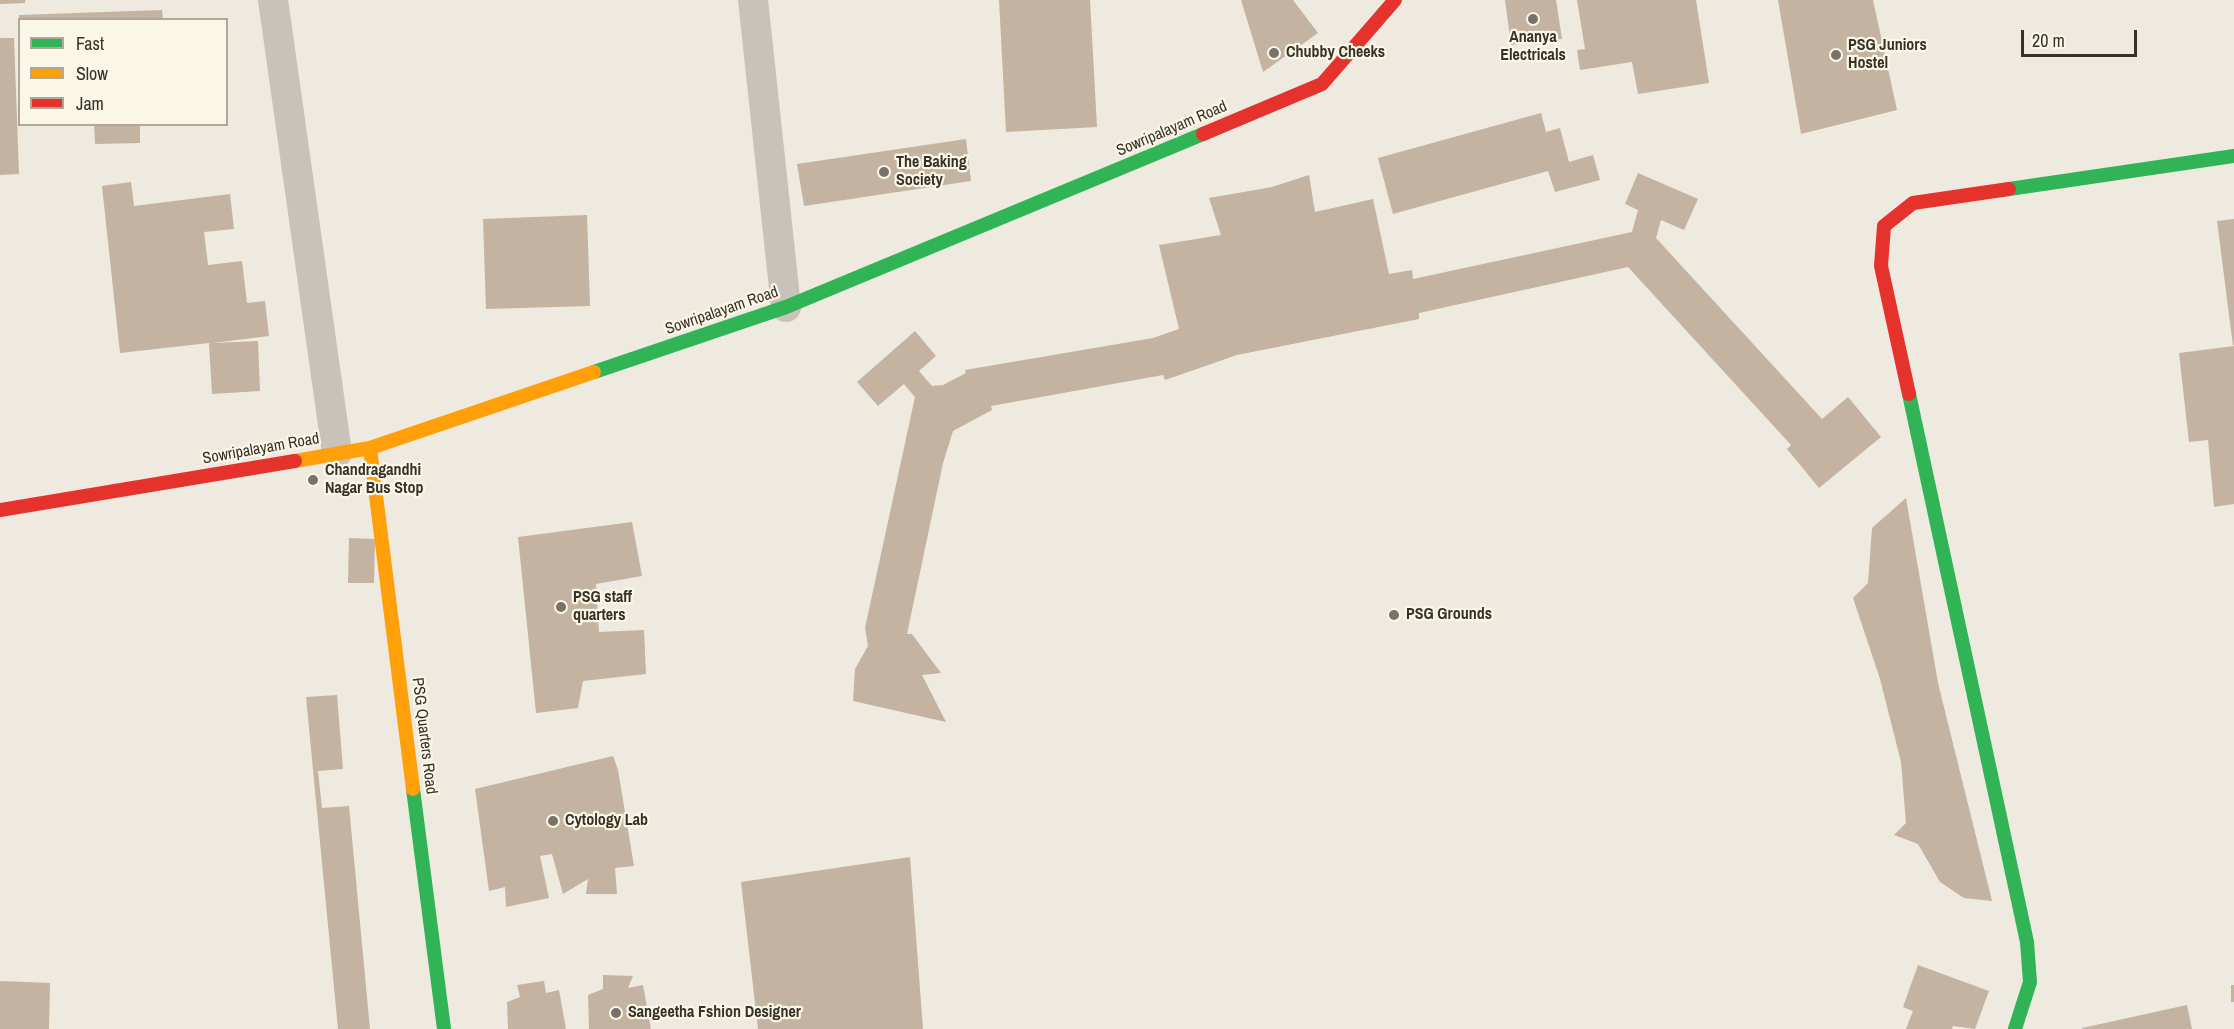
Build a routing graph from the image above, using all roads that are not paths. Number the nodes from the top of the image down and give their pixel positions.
1 (273, 0) edge
2 (753, 0) edge
3 (1395, 0) edge
4 (2234, 156) edge
5 (786, 307) junction
6 (370, 448) junction
7 (337, 453) junction
8 (0, 510) edge
9 (444, 1029) edge
10 (2015, 1029) edge

1 - 7 street
2 - 5 street
3 - 5 street, Sowripalayam Road
4 - 10 street
5 - 6 street, Sowripalayam Road
6 - 7 street, Sowripalayam Road
6 - 9 street, PSG Quarters Road
7 - 8 street, Sowripalayam Road

